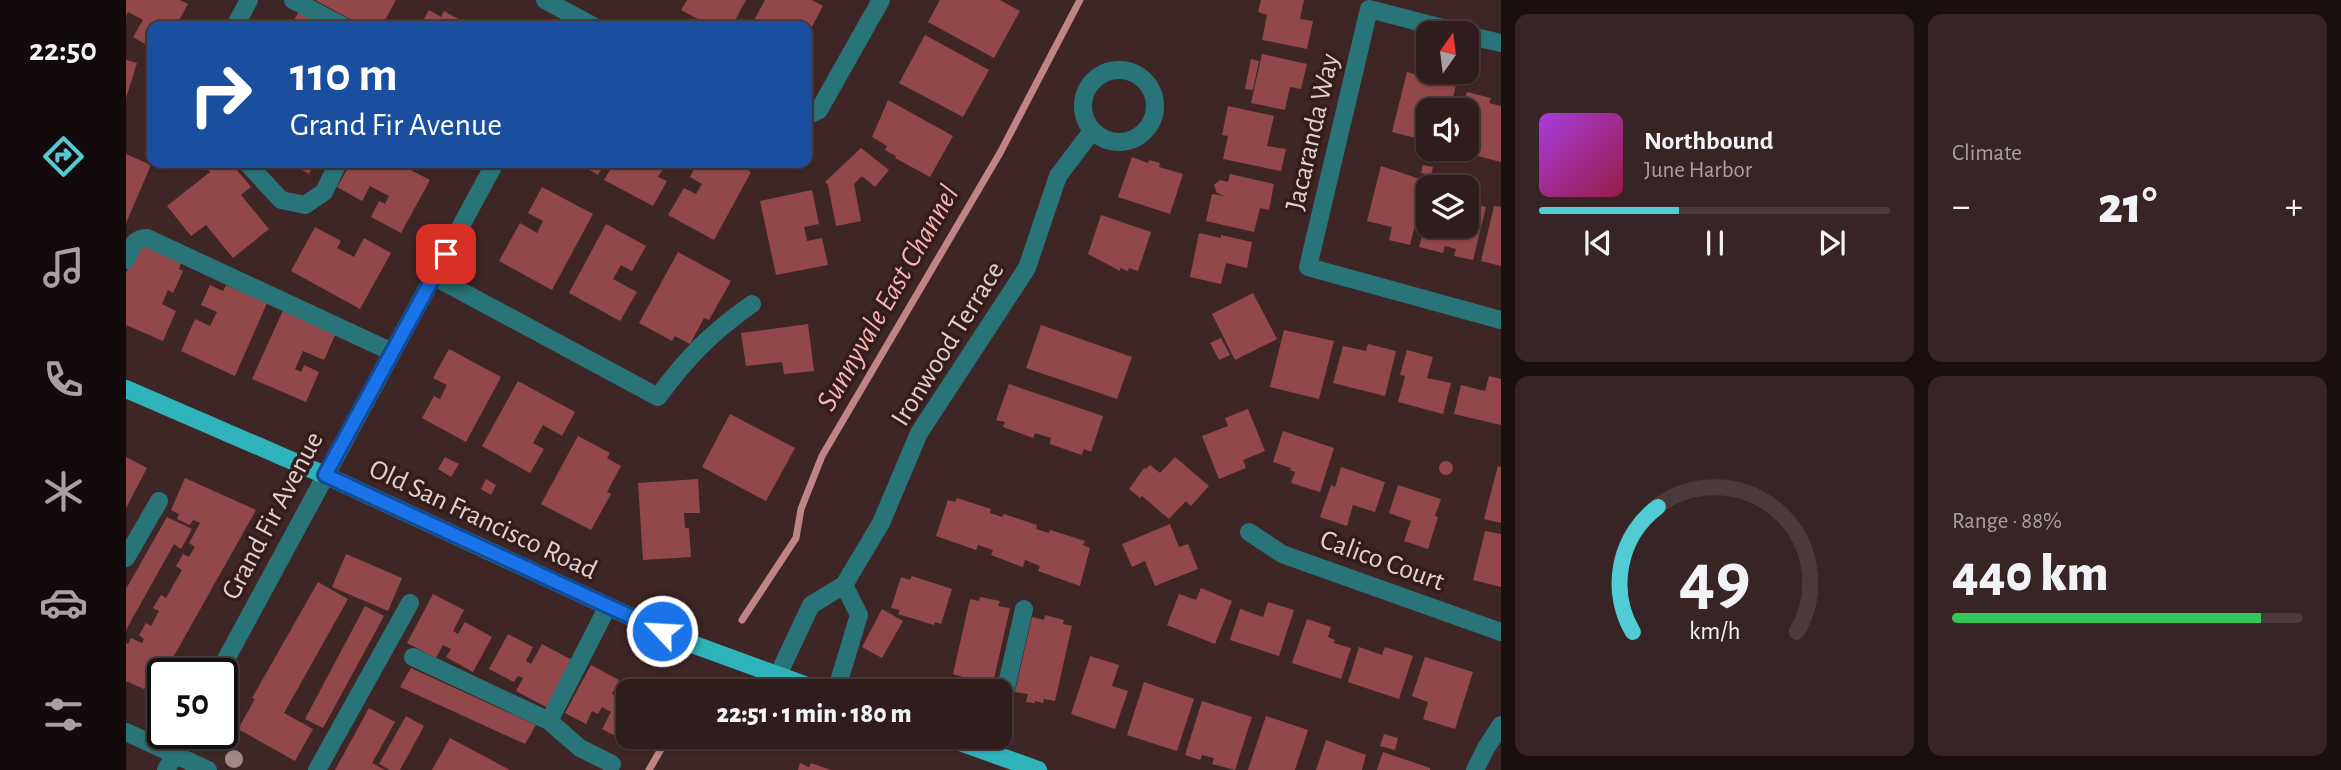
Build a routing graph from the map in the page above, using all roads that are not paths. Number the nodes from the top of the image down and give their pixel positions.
1 (249, 0) edge
2 (293, 0) edge
3 (545, 0) edge
4 (860, 0) edge
5 (878, 5) edge
6 (238, 21) edge
7 (333, 21) edge
8 (572, 21) edge
9 (1416, 21) edge
10 (1479, 38) edge
11 (1501, 43) edge
12 (813, 113) edge
13 (1092, 131) junction
14 (252, 168) edge
15 (336, 168) edge
16 (492, 168) edge
17 (126, 260) edge
18 (433, 276) junction
19 (752, 304) dead end
20 (1501, 320) edge
21 (392, 352) junction
22 (126, 388) edge
23 (325, 475) junction
24 (159, 501) dead end
25 (1249, 532) dead end
26 (126, 558) edge
27 (844, 585) junction
28 (410, 603) dead end
29 (608, 606) junction
30 (1024, 609) dead end
31 (1501, 632) edge
32 (414, 657) dead end
33 (227, 658) edge
34 (778, 675) junction
35 (789, 679) edge
36 (840, 679) edge
37 (1008, 679) edge
38 (550, 721) junction
39 (1501, 725) edge
40 (126, 732) edge
41 (999, 749) edge
42 (170, 762) edge
43 (612, 764) dead end
44 (208, 770) edge
45 (317, 770) edge
46 (1038, 770) edge
47 (1475, 770) edge

1 - 6 street
2 - 7 street
3 - 8 street
4 - 5 street
5 - 12 street
9 - 20 street, Jacaranda Way
10 - 11 street
13 - 13 street
13 - 27 street, Ironwood Terrace
14 - 15 street
16 - 18 street, Grand Fir Avenue
17 - 21 street
18 - 19 street
18 - 21 street, Grand Fir Avenue
21 - 23 street, Grand Fir Avenue
22 - 23 main road, Old San Francisco Road
23 - 29 main road, Old San Francisco Road
23 - 33 street, Grand Fir Avenue
24 - 26 street
25 - 31 street, Calico Court
27 - 34 street, Ironwood Terrace
27 - 36 street
28 - 45 street
29 - 34 main road, Old San Francisco Road
29 - 38 street
30 - 37 street
32 - 38 street
34 - 35 main road, Old San Francisco Road
38 - 43 street
39 - 47 street
40 - 42 street
41 - 46 main road
42 - 44 street

